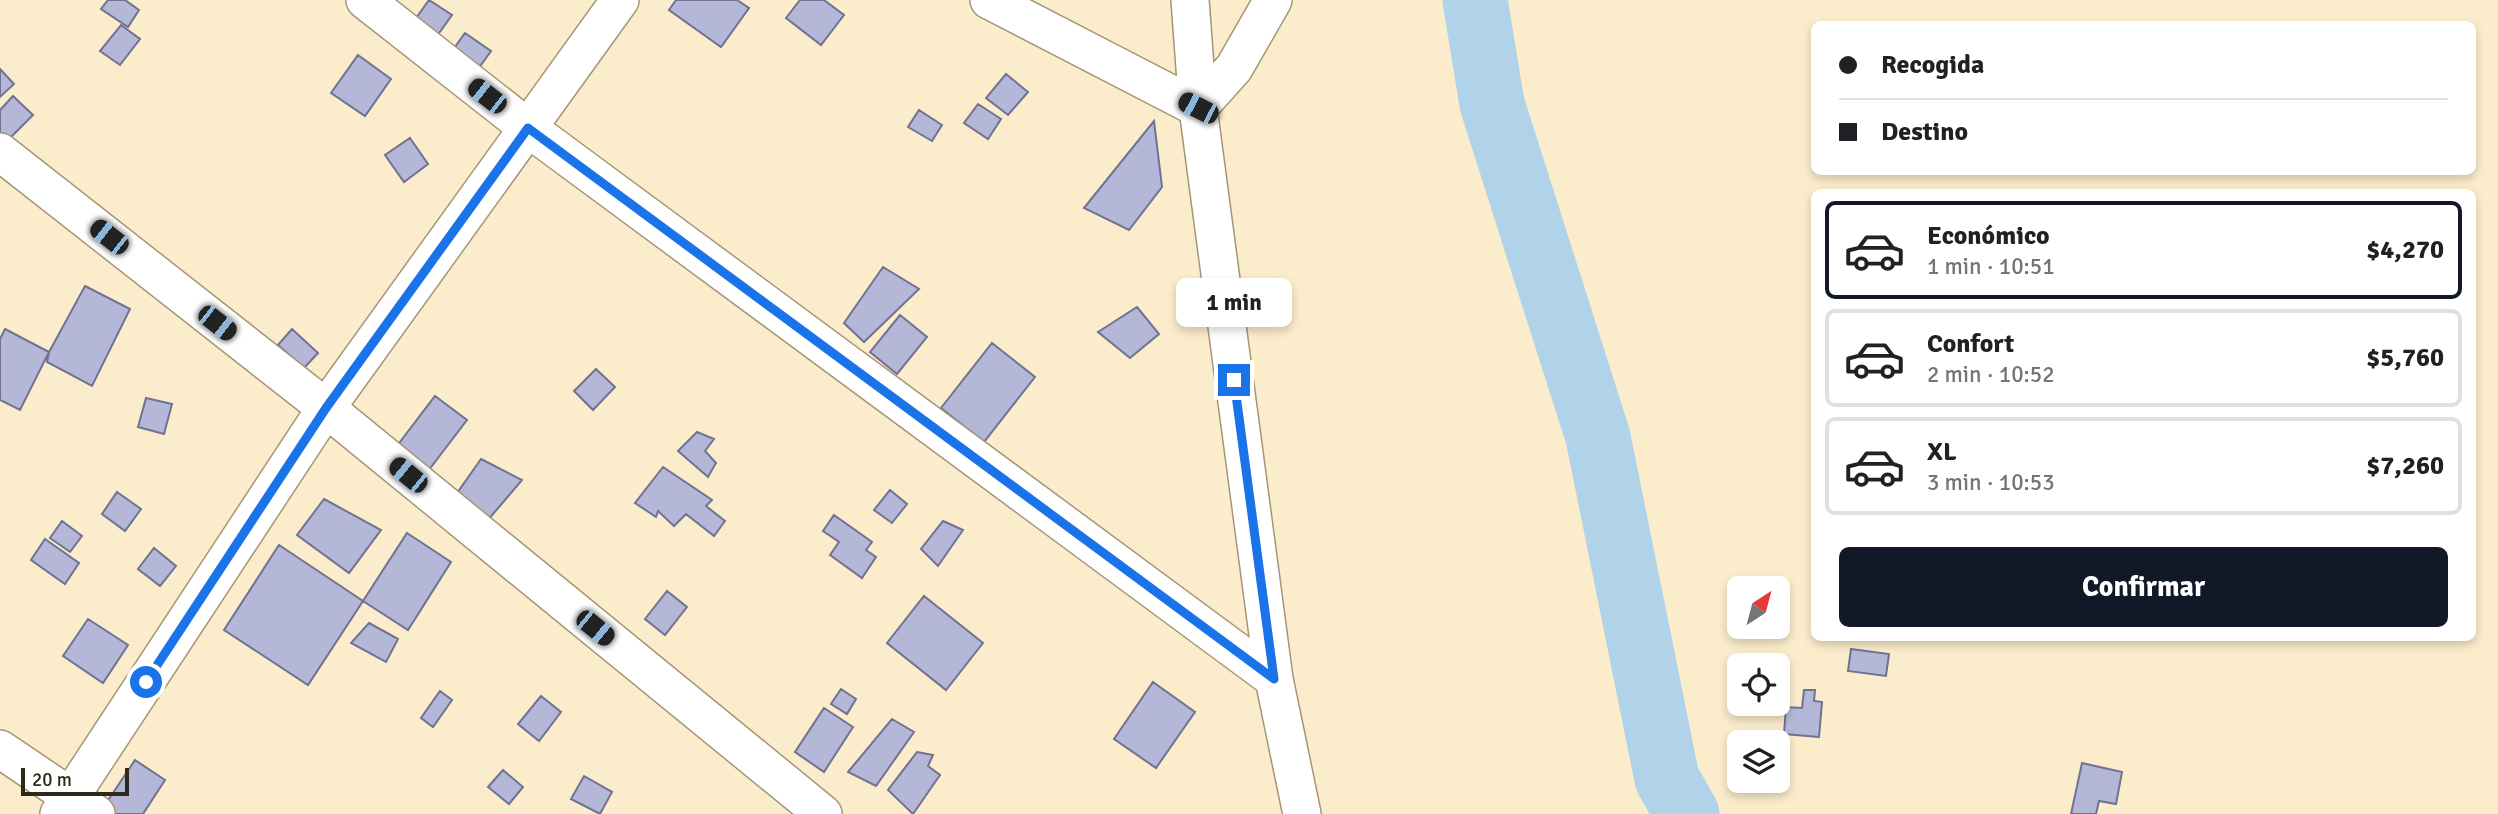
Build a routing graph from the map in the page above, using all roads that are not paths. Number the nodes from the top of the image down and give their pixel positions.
1 (365, 0) edge
2 (620, 0) edge
3 (989, 0) edge
4 (1190, 0) edge
5 (1273, 0) edge
6 (1198, 108) junction
7 (528, 128) junction
8 (0, 152) edge
9 (326, 408) junction
10 (1274, 679) junction
11 (0, 749) edge
12 (75, 808) edge
13 (823, 814) edge
14 (1302, 814) edge

1 - 7 street
2 - 7 street
3 - 6 street
4 - 6 street
5 - 6 street
6 - 10 street
7 - 9 street
7 - 10 street
8 - 9 street
9 - 12 street
9 - 13 street
10 - 14 street
11 - 12 street

